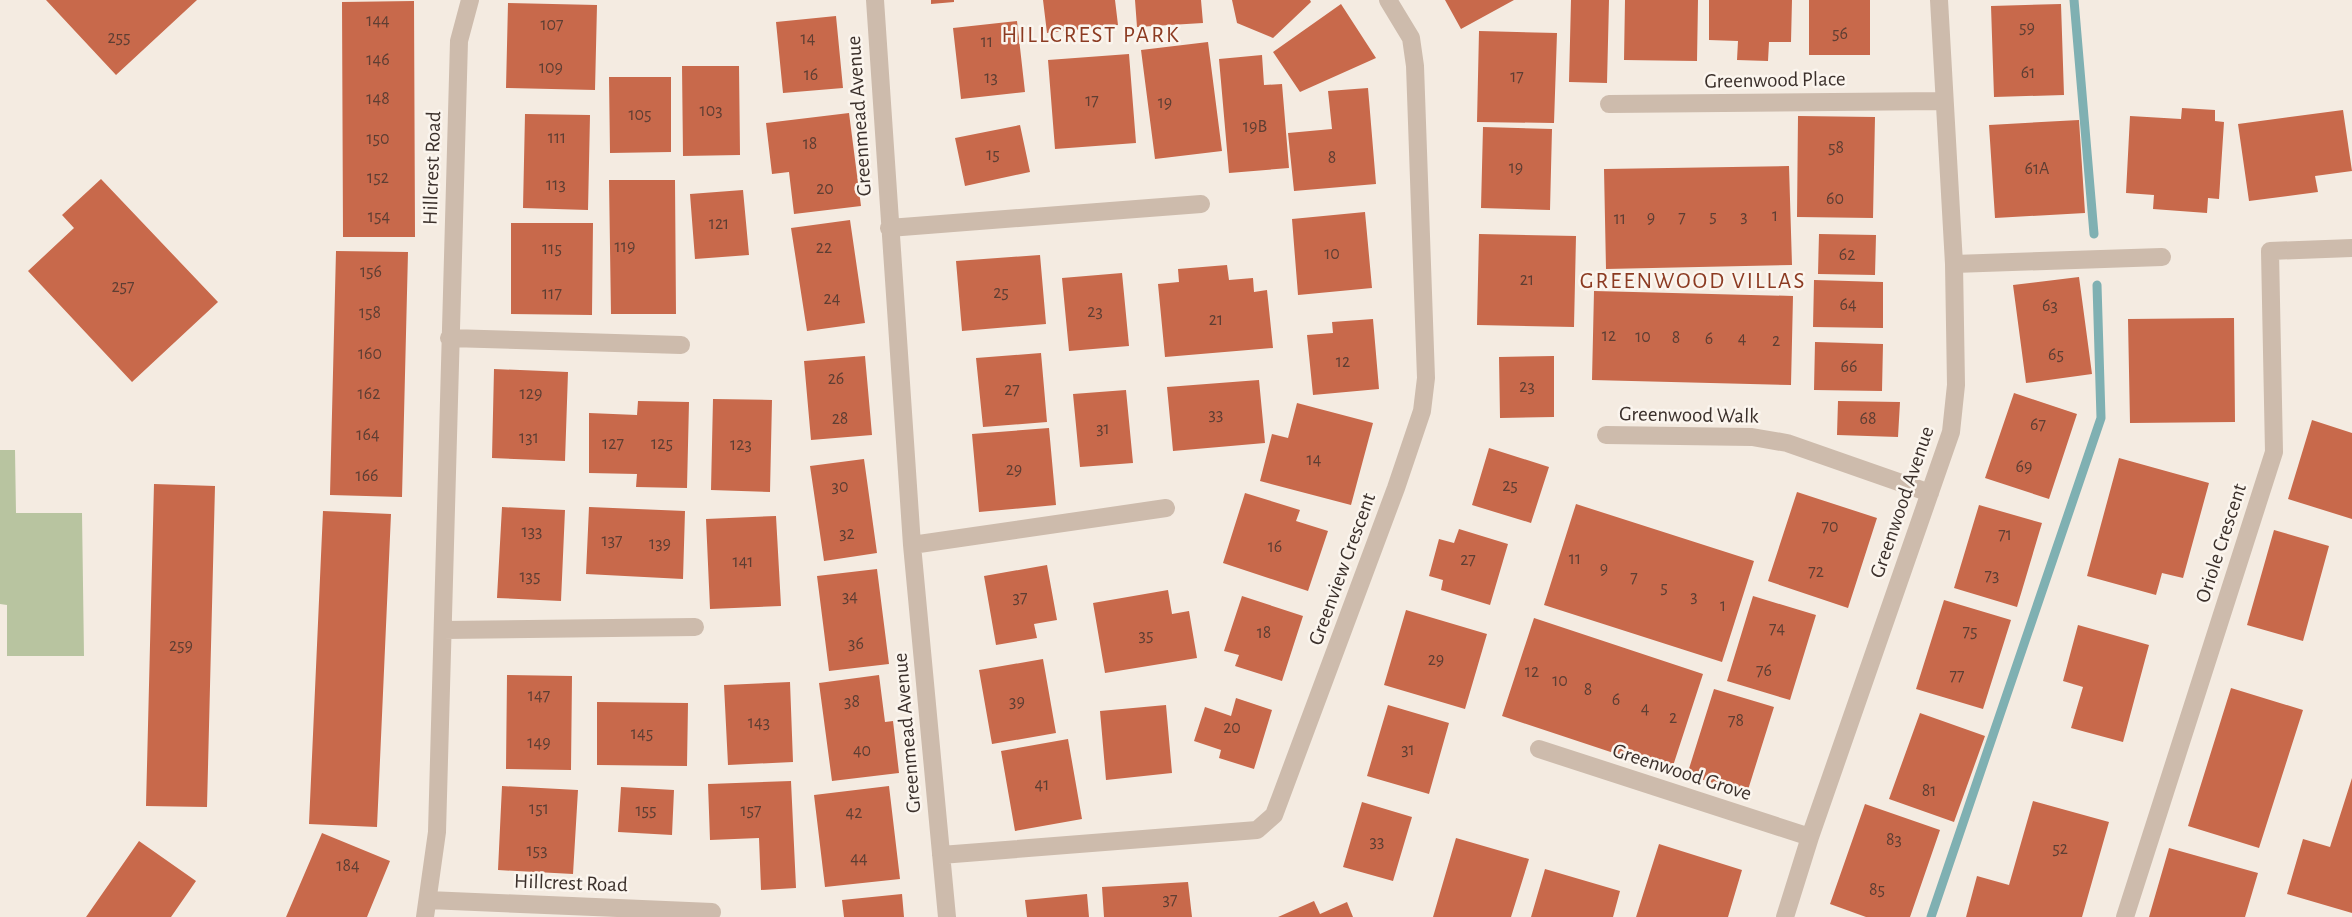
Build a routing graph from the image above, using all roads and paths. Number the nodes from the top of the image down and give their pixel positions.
1 (470, 0) edge
2 (874, 0) edge
3 (1388, 0) edge
4 (1940, 0) edge
5 (1943, 101) junction
6 (1609, 104) dead end
7 (1202, 204) dead end
8 (889, 228) junction
9 (2352, 248) edge
10 (2162, 257) dead end
11 (1954, 264) junction
12 (449, 338) junction
13 (681, 345) dead end
14 (1605, 435) dead end
15 (1930, 493) junction
16 (1166, 508) dead end
17 (912, 545) junction
18 (695, 627) dead end
19 (443, 630) junction
20 (1539, 750) dead end
21 (1810, 837) junction
22 (941, 855) junction
23 (426, 908) edge
24 (712, 912) dead end
25 (947, 917) edge
26 (1786, 917) edge
27 (2125, 917) edge

1 - 12 street, Hillcrest Road
2 - 8 street, Greenmead Avenue
3 - 22 street, Greenview Crescent
4 - 5 street, Greenwood Avenue
5 - 6 street, Greenwood Place
5 - 11 street, Greenwood Avenue
7 - 8 street
8 - 17 street, Greenmead Avenue
9 - 27 street, Oriole Crescent
10 - 11 street
11 - 15 street, Greenwood Avenue
12 - 13 street
12 - 19 street, Hillcrest Road
14 - 15 street, Greenwood Walk
15 - 21 street, Greenwood Avenue
16 - 17 street
17 - 22 street, Greenmead Avenue
18 - 19 street
19 - 23 street, Hillcrest Road
20 - 21 street, Greenwood Grove
21 - 26 street, Greenwood Avenue
22 - 25 street, Greenmead Avenue
23 - 24 street, Hillcrest Road

